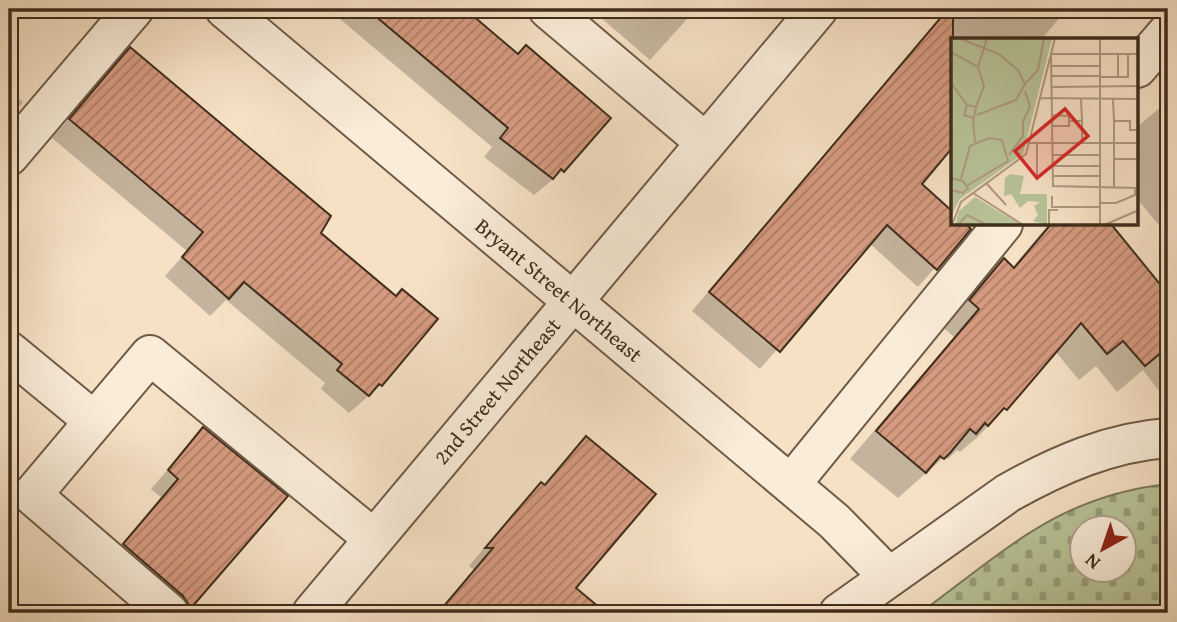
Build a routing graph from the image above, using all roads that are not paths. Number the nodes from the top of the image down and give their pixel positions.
1 (134, 9) edge
2 (225, 9) edge
3 (548, 9) edge
4 (818, 9) edge
5 (1168, 32) edge
6 (1138, 67) edge
7 (705, 142) junction
8 (9, 156) edge
9 (1001, 226) edge
10 (572, 301) junction
11 (9, 351) edge
12 (94, 421) junction
13 (1168, 438) edge
14 (791, 484) junction
15 (374, 539) junction
16 (889, 577) junction
17 (169, 613) edge
18 (312, 613) edge
19 (839, 613) edge

1 - 8 street
2 - 10 street, Bryant Street Northeast
3 - 7 street
4 - 7 street, 2nd Street Northeast
5 - 6 street
7 - 10 street, 2nd Street Northeast
9 - 14 street
10 - 14 street, Bryant Street Northeast
10 - 15 street, 2nd Street Northeast
11 - 12 street
12 - 15 street
12 - 17 street
13 - 16 street
14 - 16 street, Bryant Street Northeast
15 - 18 street, 2nd Street Northeast
16 - 19 street

